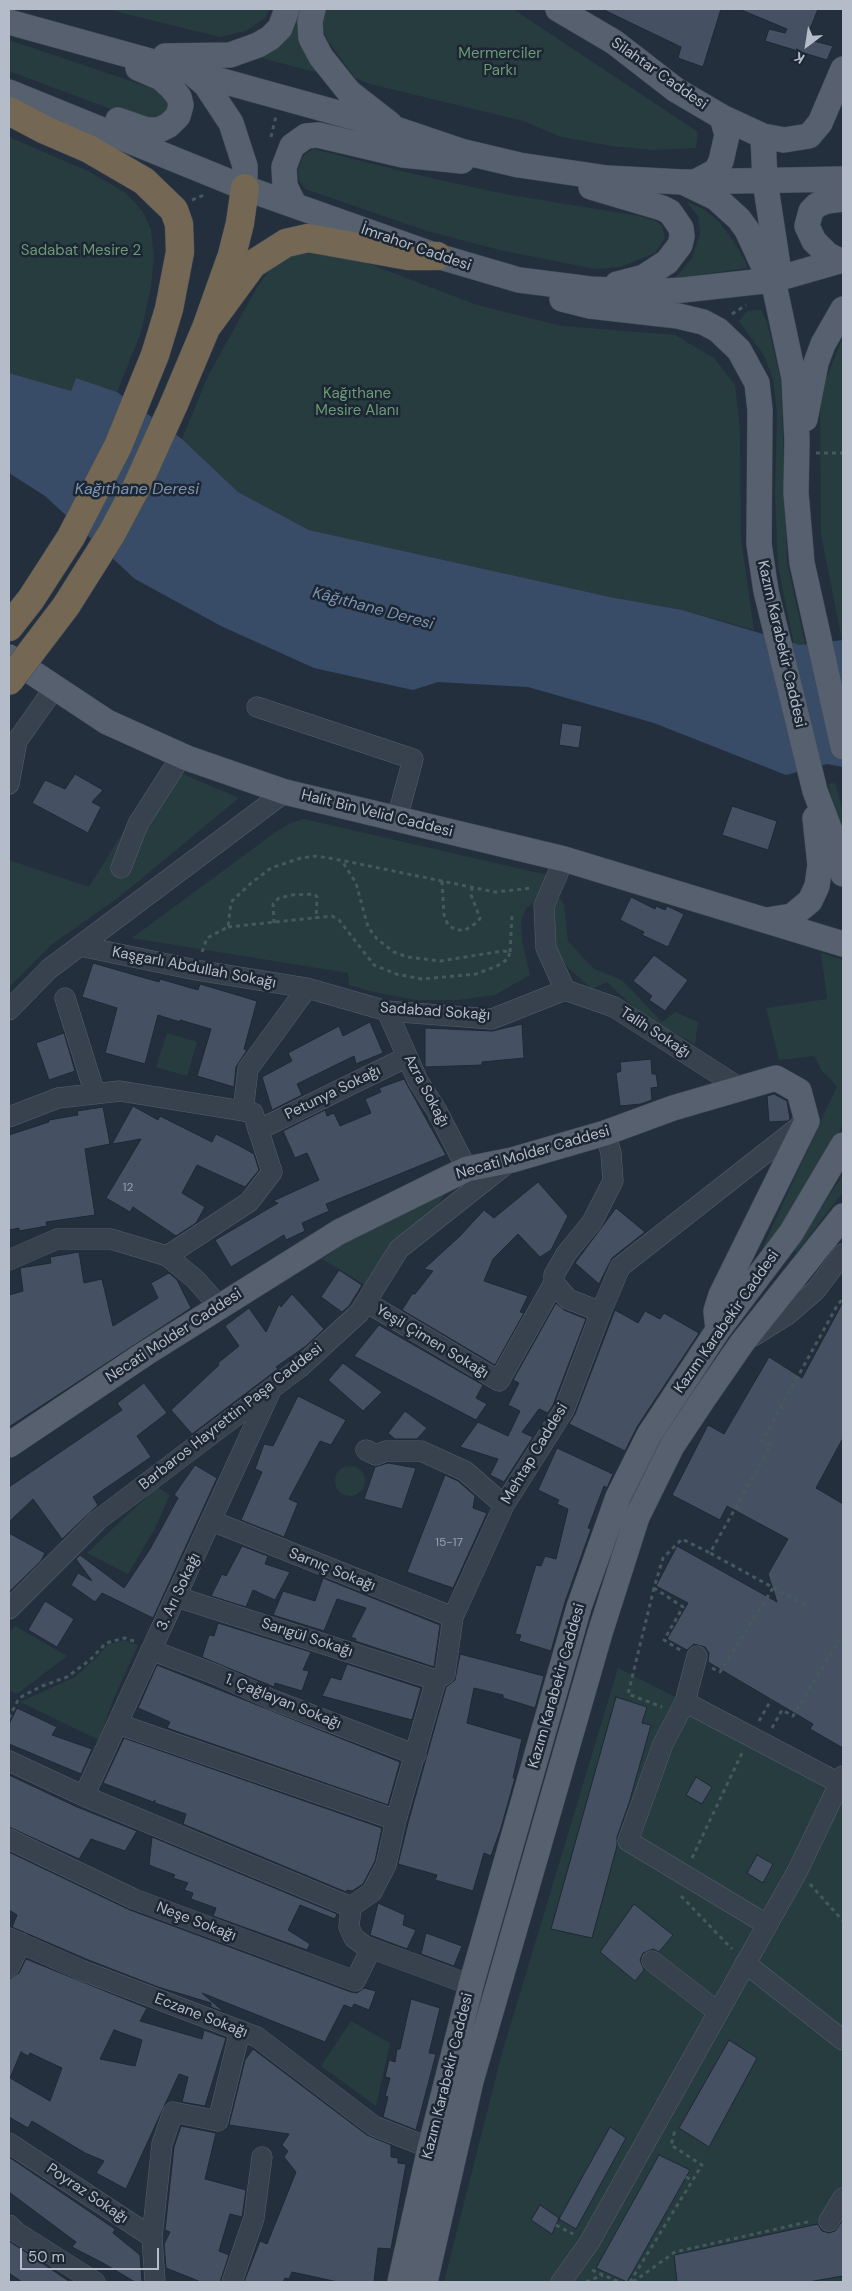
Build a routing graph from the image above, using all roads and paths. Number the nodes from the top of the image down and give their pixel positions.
1 (11, 9) edge
2 (287, 9) edge
3 (313, 9) edge
4 (558, 9) edge
5 (9, 22) edge
6 (36, 29) junction
7 (104, 49) junction
8 (152, 62) junction
9 (843, 69) edge
10 (190, 71) junction
11 (9, 92) edge
12 (56, 110) junction
13 (9, 111) edge
14 (722, 118) junction
15 (396, 129) junction
16 (763, 136) junction
17 (519, 165) junction
18 (843, 179) edge
19 (765, 181) junction
20 (689, 182) junction
21 (246, 188) junction
22 (211, 198) dead end
23 (843, 199) edge
24 (188, 202) dead end
25 (294, 204) junction
26 (437, 256) junction
27 (842, 261) edge
28 (519, 280) junction
29 (773, 280) junction
30 (590, 289) junction
31 (752, 303) dead end
32 (843, 309) edge
33 (725, 319) dead end
34 (206, 328) junction
35 (797, 440) junction
36 (9, 628) edge
37 (9, 657) edge
38 (9, 681) edge
39 (55, 687) junction
40 (257, 707) dead end
41 (843, 747) edge
42 (182, 755) junction
43 (9, 784) edge
44 (815, 791) junction
45 (285, 792) junction
46 (397, 819) junction
47 (564, 859) junction
48 (342, 861) junction
49 (121, 868) dead end
50 (843, 874) edge
51 (442, 881) junction
52 (552, 886) junction
53 (472, 888) junction
54 (512, 916) dead end
55 (316, 919) junction
56 (767, 920) junction
57 (274, 923) junction
58 (228, 927) junction
59 (843, 944) edge
60 (80, 946) junction
61 (510, 952) junction
62 (196, 970) junction
63 (307, 988) junction
64 (565, 990) junction
65 (65, 998) dead end
66 (9, 1010) edge
67 (387, 1011) junction
68 (407, 1057) junction
69 (740, 1088) junction
70 (95, 1094) junction
71 (243, 1111) junction
72 (9, 1117) edge
73 (807, 1120) junction
74 (258, 1130) junction
75 (605, 1132) junction
76 (843, 1145) edge
77 (512, 1160) junction
78 (467, 1169) junction
79 (843, 1216) edge
80 (843, 1254) edge
81 (167, 1256) junction
82 (9, 1260) edge
83 (554, 1283) junction
84 (843, 1299) edge
85 (366, 1302) junction
86 (220, 1307) junction
87 (600, 1312) junction
88 (718, 1330) junction
89 (742, 1343) junction
90 (272, 1388) junction
91 (9, 1444) edge
92 (366, 1450) dead end
93 (504, 1505) junction
94 (212, 1521) junction
95 (710, 1554) junction
96 (654, 1588) junction
97 (772, 1588) junction
98 (177, 1596) junction
99 (805, 1605) dead end
100 (9, 1608) edge
101 (453, 1617) junction
102 (843, 1634) edge
103 (152, 1649) junction
104 (697, 1658) junction
105 (436, 1680) junction
106 (682, 1708) junction
107 (9, 1718) edge
108 (118, 1724) junction
109 (756, 1740) junction
110 (416, 1755) junction
111 (9, 1761) edge
112 (841, 1780) edge
113 (84, 1796) junction
114 (396, 1820) junction
115 (9, 1839) edge
116 (798, 1870) junction
117 (680, 1883) junction
118 (351, 1907) junction
119 (843, 1921) edge
120 (766, 1924) junction
121 (15, 1941) edge
122 (371, 1949) junction
123 (652, 1961) dead end
124 (745, 1963) junction
125 (9, 1967) edge
126 (471, 1985) junction
127 (718, 2012) junction
128 (240, 2031) junction
129 (843, 2040) edge
130 (676, 2126) dead end
131 (9, 2143) edge
132 (430, 2148) junction
133 (262, 2157) dead end
134 (686, 2178) dead end
135 (693, 2181) junction
136 (843, 2198) edge
137 (668, 2209) dead end
138 (674, 2212) junction
139 (831, 2219) joint
140 (9, 2225) edge
141 (152, 2237) junction
142 (576, 2262) junction
143 (604, 2275) junction
144 (95, 2282) edge
145 (155, 2282) edge
146 (232, 2282) edge
147 (400, 2282) edge
148 (425, 2282) edge
149 (561, 2282) edge
150 (585, 2282) edge
151 (619, 2282) edge
152 (632, 2282) edge

1 - 6 main road
2 - 8 main road
3 - 15 main road
4 - 14 main road, Silahtar Caddesi
5 - 6 main road
6 - 7 main road
7 - 8 main road
7 - 12 main road
8 - 10 main road
9 - 16 main road, Silahtar Caddesi
10 - 15 main road
10 - 21 main road
11 - 12 main road, İmrahor Caddesi
12 - 21 main road, İmrahor Caddesi
13 - 36 highway
14 - 16 main road, Silahtar Caddesi
14 - 20 main road
15 - 17 main road
16 - 19 main road
17 - 20 main road
17 - 25 main road
17 - 30 main road
18 - 19 main road
19 - 20 main road
19 - 29 main road
20 - 29 main road
21 - 25 main road, İmrahor Caddesi
21 - 34 highway
22 - 24 path
23 - 27 main road
25 - 26 main road, İmrahor Caddesi
26 - 28 main road, İmrahor Caddesi
26 - 34 highway
27 - 29 main road, İmrahor Caddesi
28 - 30 main road, İmrahor Caddesi
28 - 44 main road, Kazım Karabekir Caddesi
29 - 30 main road, İmrahor Caddesi
29 - 35 main road
31 - 33 path
32 - 35 main road
34 - 38 highway, bridge
35 - 41 main road
37 - 39 main road, Halit Bin Velid Caddesi
39 - 42 main road, Halit Bin Velid Caddesi
39 - 43 street
40 - 46 street
42 - 45 main road, Halit Bin Velid Caddesi
42 - 49 street
44 - 50 main road, Kazım Karabekir Caddesi
44 - 56 main road, Halit Bin Velid Caddesi
45 - 46 main road, Halit Bin Velid Caddesi
45 - 60 street
46 - 47 main road, Halit Bin Velid Caddesi
47 - 52 street
47 - 56 main road, Halit Bin Velid Caddesi
48 - 51 path
48 - 58 path
48 - 61 path
51 - 53 path
51 - 53 path
52 - 53 path
52 - 64 street
54 - 61 path
55 - 57 path
55 - 57 path
55 - 61 path
56 - 59 main road, Halit Bin Velid Caddesi
57 - 58 path
58 - 62 path
60 - 62 street, Kaşgarlı Abdullah Sokağı
60 - 66 street
62 - 63 street, Kaşgarlı Abdullah Sokağı
63 - 67 street, Sadabad Sokağı
63 - 71 street
64 - 67 street, Sadabad Sokağı
64 - 69 street, Talih Sokağı
65 - 70 street
67 - 68 street, Azra Sokağı
68 - 74 street, Petunya Sokağı
68 - 78 street, Azra Sokağı
69 - 73 main road, Necati Molder Caddesi
69 - 75 main road, Necati Molder Caddesi
70 - 71 street
70 - 72 street
71 - 74 street
73 - 87 street, Mehtap Caddesi
73 - 88 main road
74 - 81 street
75 - 77 main road, Necati Molder Caddesi
75 - 83 street
76 - 88 main road, Kazım Karabekir Caddesi
77 - 78 main road, Necati Molder Caddesi
77 - 85 street, Barbaros Hayrettin Paşa Caddesi
78 - 86 main road, Necati Molder Caddesi
79 - 89 main road, Kazım Karabekir Caddesi
80 - 89 street
81 - 82 street
81 - 86 street
83 - 85 street, Yeşil Çimen Sokağı
83 - 87 street
84 - 95 path
85 - 90 street, Barbaros Hayrettin Paşa Caddesi
86 - 91 main road, Necati Molder Caddesi
87 - 93 street, Mehtap Caddesi
88 - 89 main road
88 - 126 main road, Kazım Karabekir Caddesi
89 - 148 main road, Kazım Karabekir Caddesi
90 - 94 street, 3. Arı Sokağı
90 - 100 street, Barbaros Hayrettin Paşa Caddesi
92 - 93 street
93 - 101 street, Mehtap Caddesi
94 - 98 street, 3. Arı Sokağı
94 - 101 street, Sarnıç Sokağı
95 - 96 path
95 - 97 path
96 - 104 path
96 - 106 path
97 - 99 path
97 - 104 path
98 - 103 street, 3. Arı Sokağı
98 - 105 street, Sarıgül Sokağı
101 - 105 street, Mehtap Caddesi
102 - 109 path
103 - 107 path
103 - 108 street, 3. Arı Sokağı
103 - 110 street, 1. Çağlayan Sokağı
104 - 106 street
105 - 110 street, Mehtap Caddesi
106 - 109 street
106 - 117 street
108 - 113 street, 3. Arı Sokağı
108 - 114 street
109 - 112 street
109 - 117 path
110 - 114 street, Mehtap Caddesi
111 - 113 street
112 - 116 street
113 - 118 street
114 - 118 street, Mehtap Caddesi
115 - 122 street, Neşe Sokağı
116 - 119 path
116 - 120 street
117 - 120 street
117 - 124 path
118 - 122 street
120 - 124 street
121 - 125 street
121 - 128 street, Eczane Sokağı
122 - 126 street
123 - 127 street
124 - 127 street
124 - 129 street
126 - 132 main road, Kazım Karabekir Caddesi
127 - 142 street
128 - 132 street, Eczane Sokağı
128 - 141 street
130 - 135 path
131 - 141 street, Poyraz Sokağı
132 - 147 main road, Kazım Karabekir Caddesi
133 - 146 street
134 - 135 path
135 - 138 path
136 - 139 street
137 - 138 path
138 - 152 path
139 - 152 path
140 - 144 street
141 - 145 street
142 - 143 path
142 - 149 street
143 - 150 path
143 - 151 path

